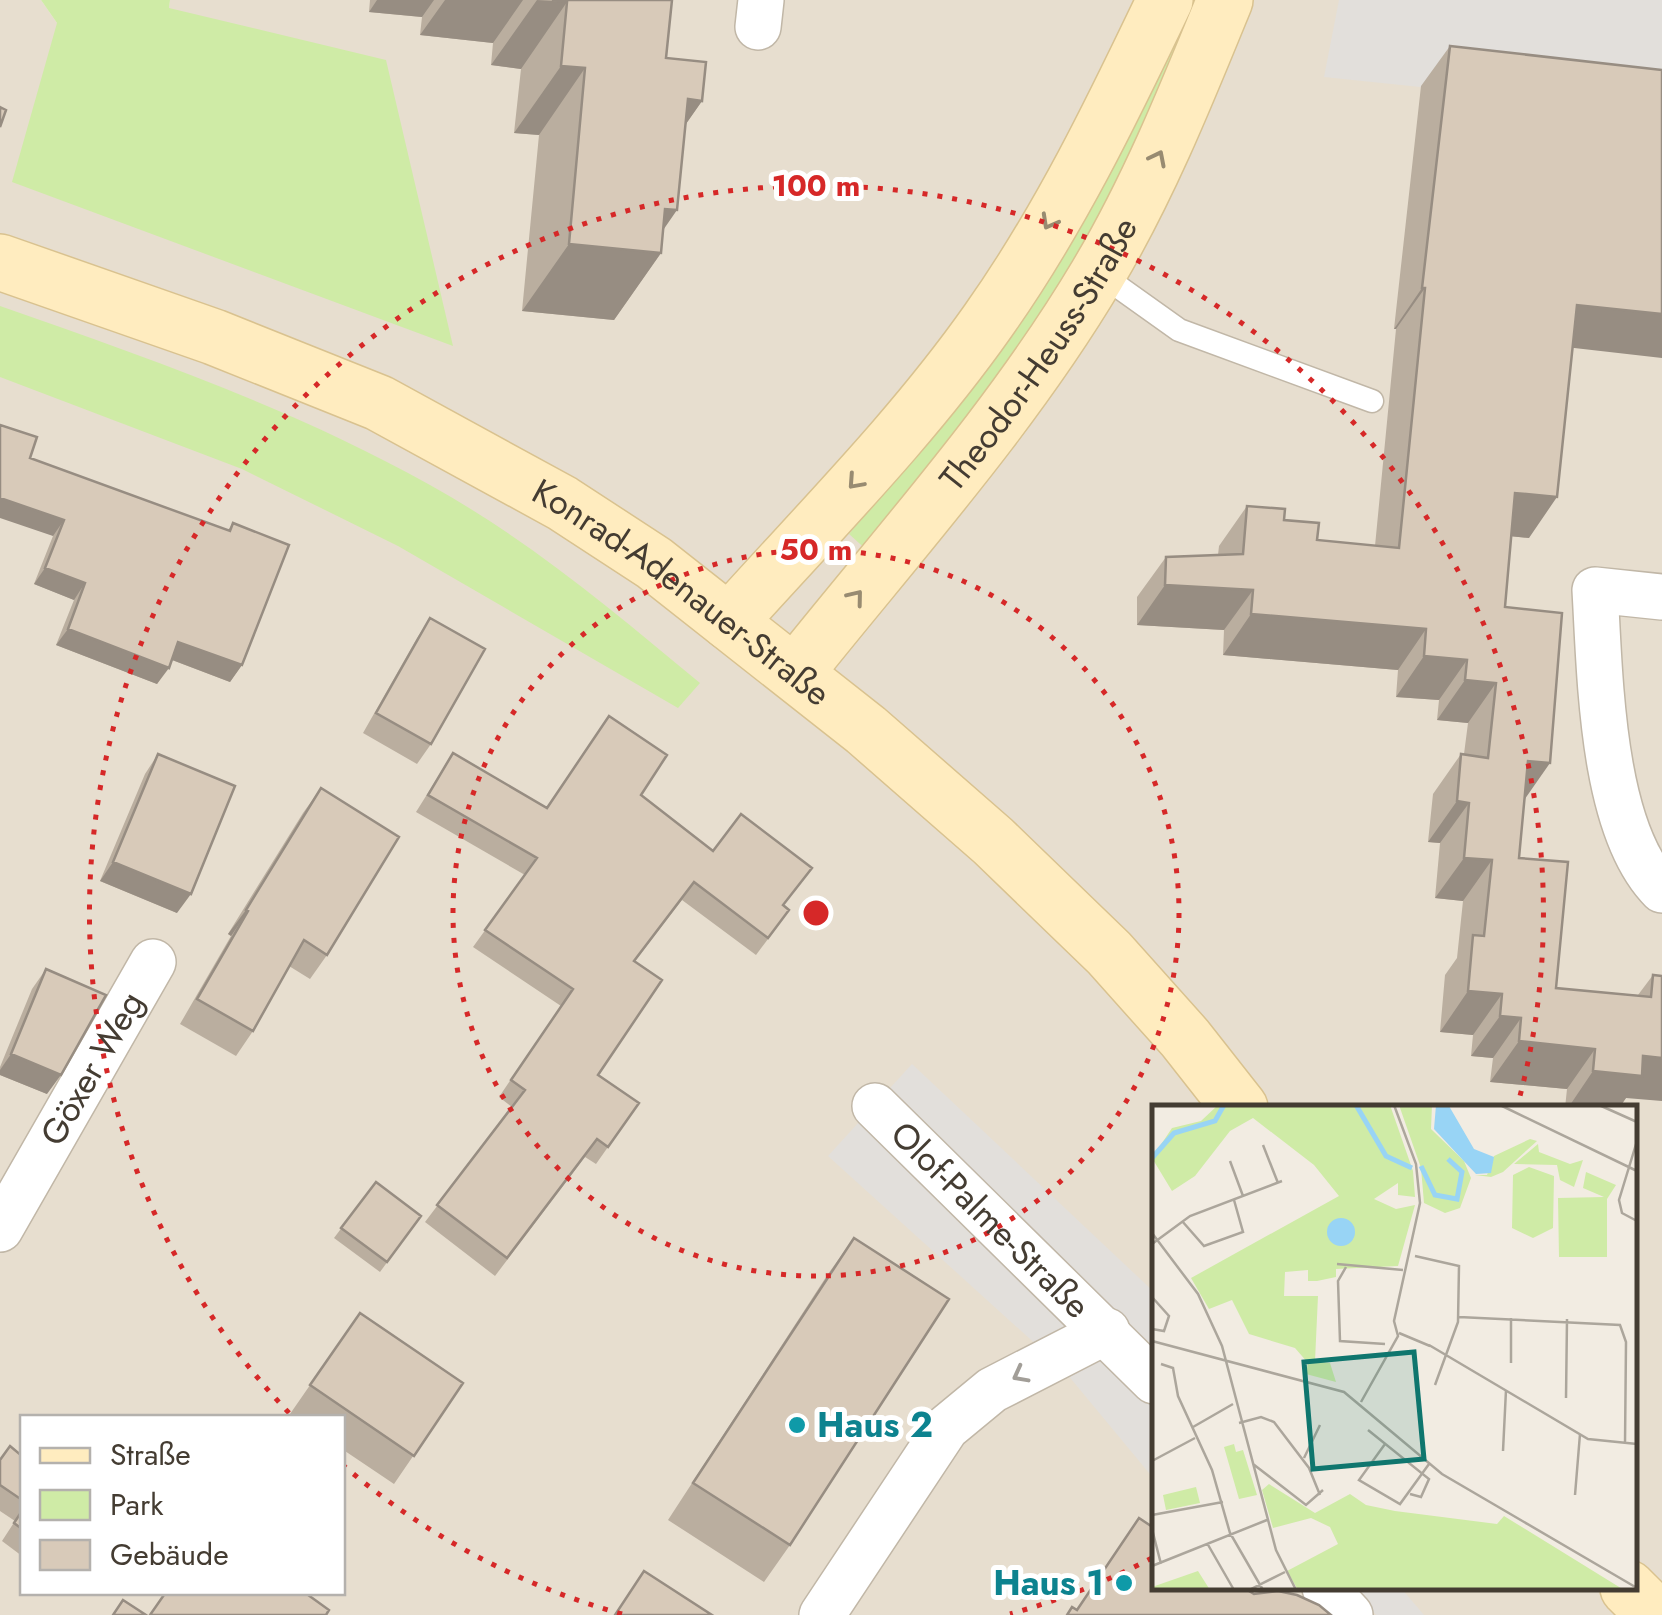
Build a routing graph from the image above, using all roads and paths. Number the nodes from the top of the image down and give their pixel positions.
1 (1166, 0) edge
2 (1225, 0) edge
3 (0, 262) edge
4 (1098, 273) junction
5 (1372, 400) dead end
6 (1662, 597) edge
7 (730, 622) junction
8 (794, 673) junction
9 (1662, 890) edge
10 (153, 962) dead end
11 (1238, 1105) edge
12 (875, 1106) dead end
13 (0, 1229) edge
14 (1108, 1331) junction
15 (1152, 1378) edge
16 (1327, 1590) edge
17 (1630, 1590) edge
18 (822, 1615) edge
19 (1350, 1615) edge
20 (1655, 1615) edge

1 -> 7 main road, Theodor-Heuss-Straße
4 -> 2 main road, Theodor-Heuss-Straße
3 - 7 main road, Konrad-Adenauer-Straße
4 - 5 lane
8 -> 4 main road, Theodor-Heuss-Straße
6 - 9 street
7 - 8 main road, Konrad-Adenauer-Straße
8 - 11 main road, Konrad-Adenauer-Straße
10 - 13 street, Göxer Weg
12 - 14 street, Olof-Palme-Straße
14 - 15 street, Olof-Palme-Straße
14 -> 18 street, Olof-Palme-Straße
16 - 19 street
17 - 20 main road

